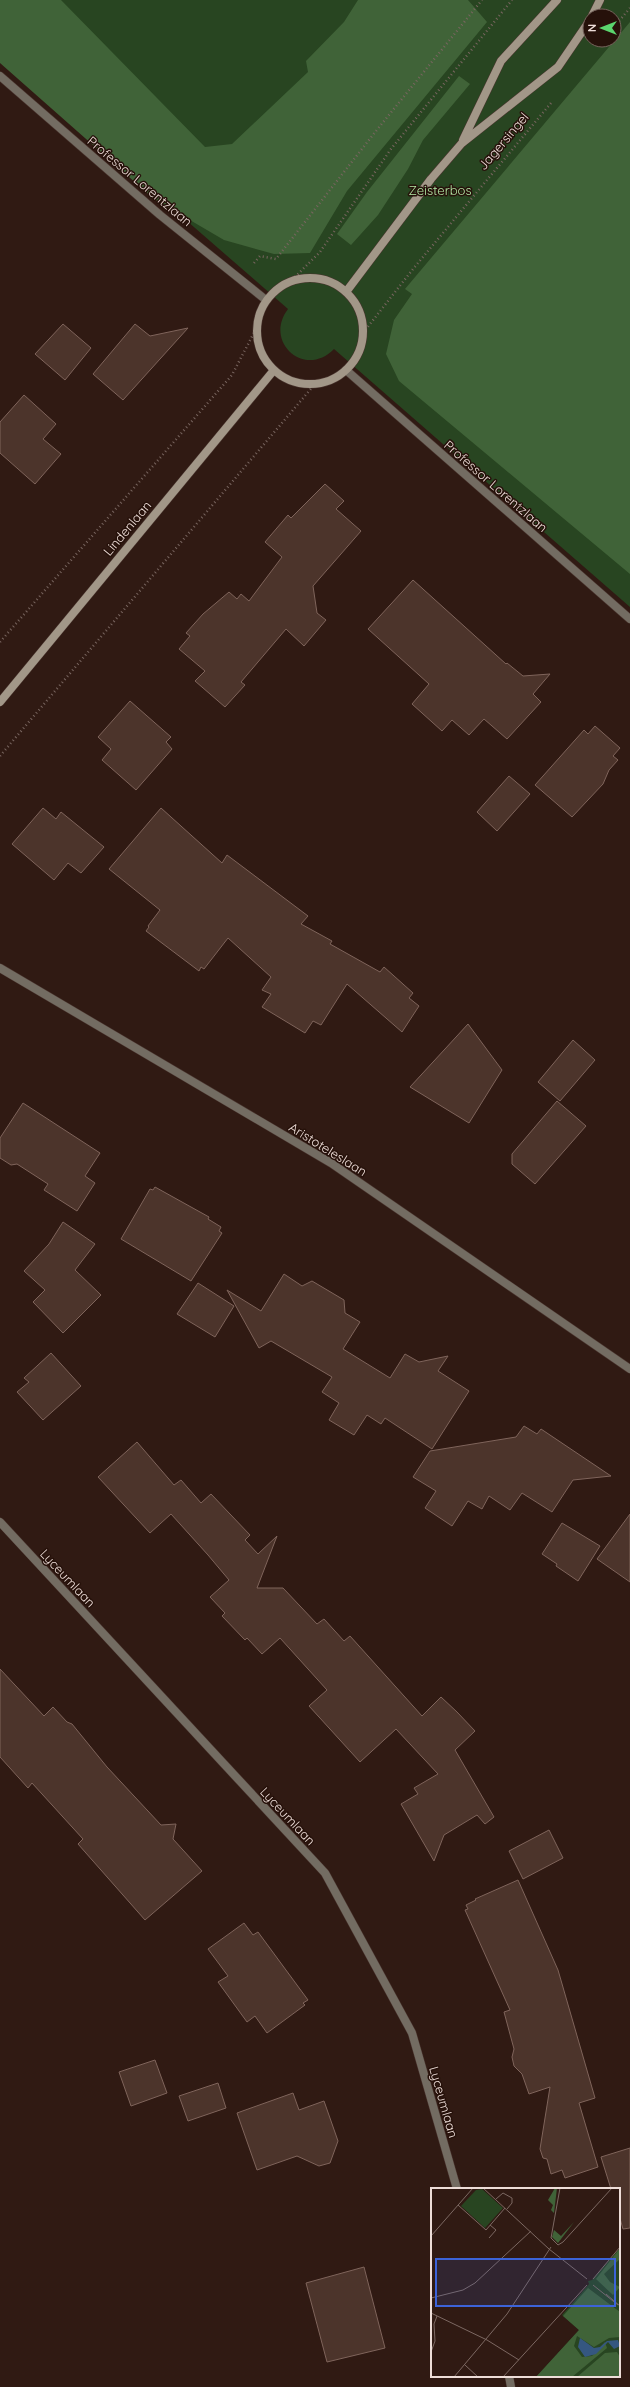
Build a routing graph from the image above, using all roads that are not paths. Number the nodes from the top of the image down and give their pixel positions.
1 (557, 0) edge
2 (582, 32) edge
3 (0, 76) edge
4 (462, 143) junction
5 (346, 292) junction
6 (266, 300) junction
7 (274, 370) junction
8 (346, 370) junction
9 (630, 620) edge
10 (0, 702) edge
11 (0, 968) edge
12 (630, 1369) edge
13 (0, 1522) edge
14 (457, 2188) edge
15 (508, 2377) edge
16 (511, 2387) edge

1 - 4 street, Jagersingel
2 - 4 street, Jagersingel
3 - 6 street, Professor Lorentzlaan
4 - 5 street, Jagersingel
5 - 6 street
5 - 8 street
6 - 7 street
7 - 8 street
7 - 10 street, Lindenlaan
8 - 9 street, Professor Lorentzlaan
11 - 12 street, Aristoteleslaan
13 - 14 street, Lyceumlaan
15 - 16 street

